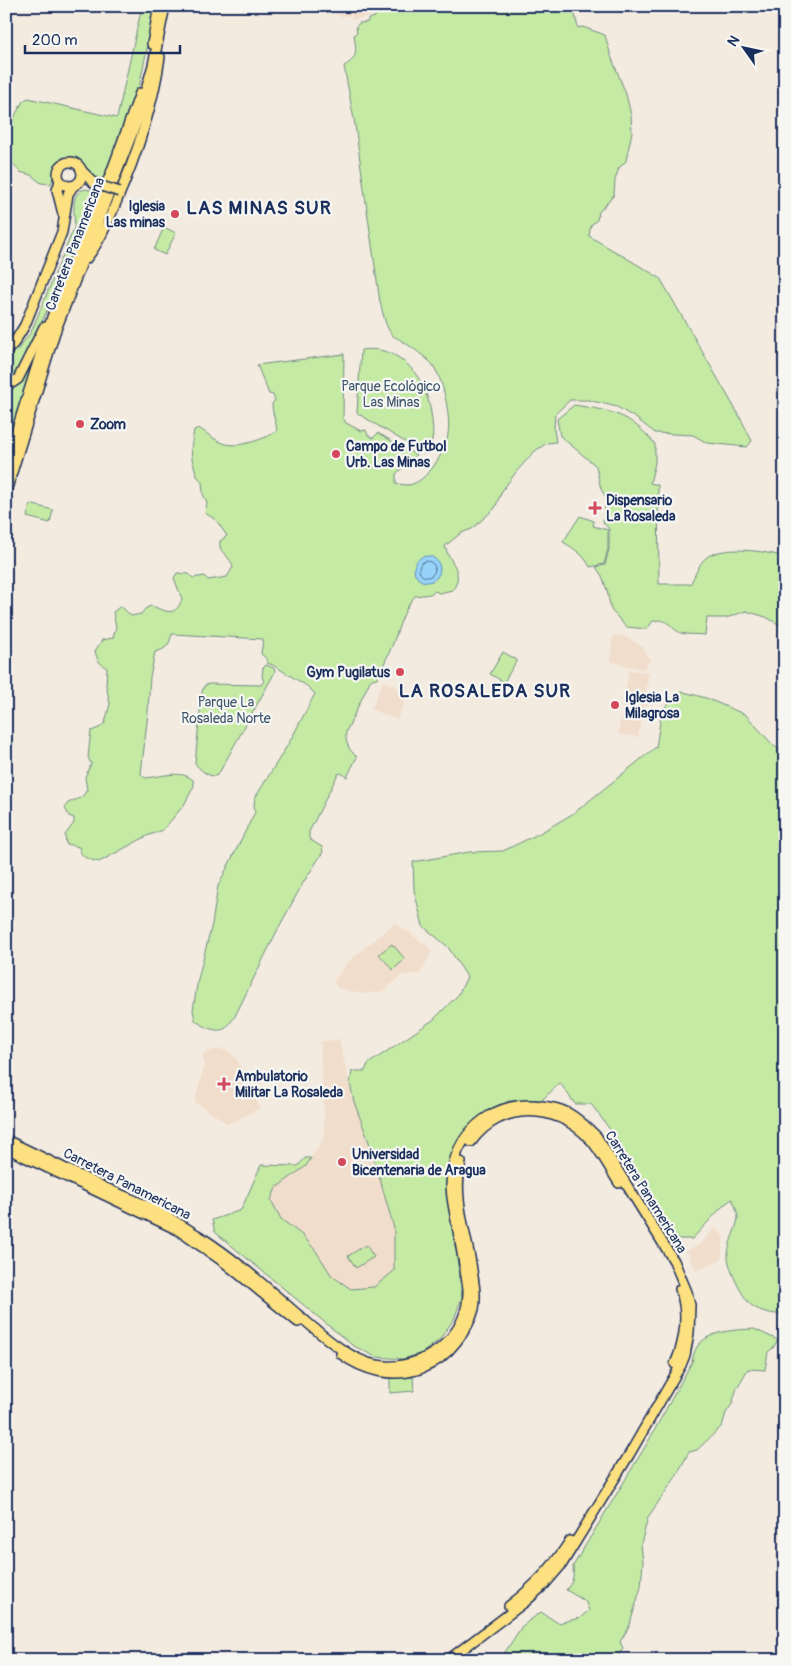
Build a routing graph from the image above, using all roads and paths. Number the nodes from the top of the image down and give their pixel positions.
1 (159, 6) edge
2 (165, 6) edge
3 (162, 24) junction
4 (81, 170) junction
5 (60, 181) junction
6 (95, 184) junction
7 (75, 185) junction
8 (120, 192) junction
9 (64, 221) junction
10 (80, 267) junction
11 (70, 270) junction
12 (7, 351) edge
13 (6, 382) edge
14 (6, 464) edge
15 (6, 492) edge
16 (6, 1140) edge
17 (6, 1148) edge
18 (440, 1660) edge
19 (448, 1660) edge

1 - 11 main road, Carretera Panamericana
2 - 3 main road, Carretera Panamericana
3 - 8 main road
3 - 10 main road, Carretera Panamericana
4 - 5 main road
4 - 6 main road
4 - 7 main road
5 - 7 main road
5 - 9 main road
6 - 7 main road
6 - 8 main road, bridge
7 - 9 main road
8 - 10 main road
9 - 12 main road
10 - 15 main road, Carretera Panamericana
11 - 13 main road
11 - 14 main road, Carretera Panamericana
16 - 19 main road, Carretera Panamericana
17 - 18 main road, Carretera Panamericana

